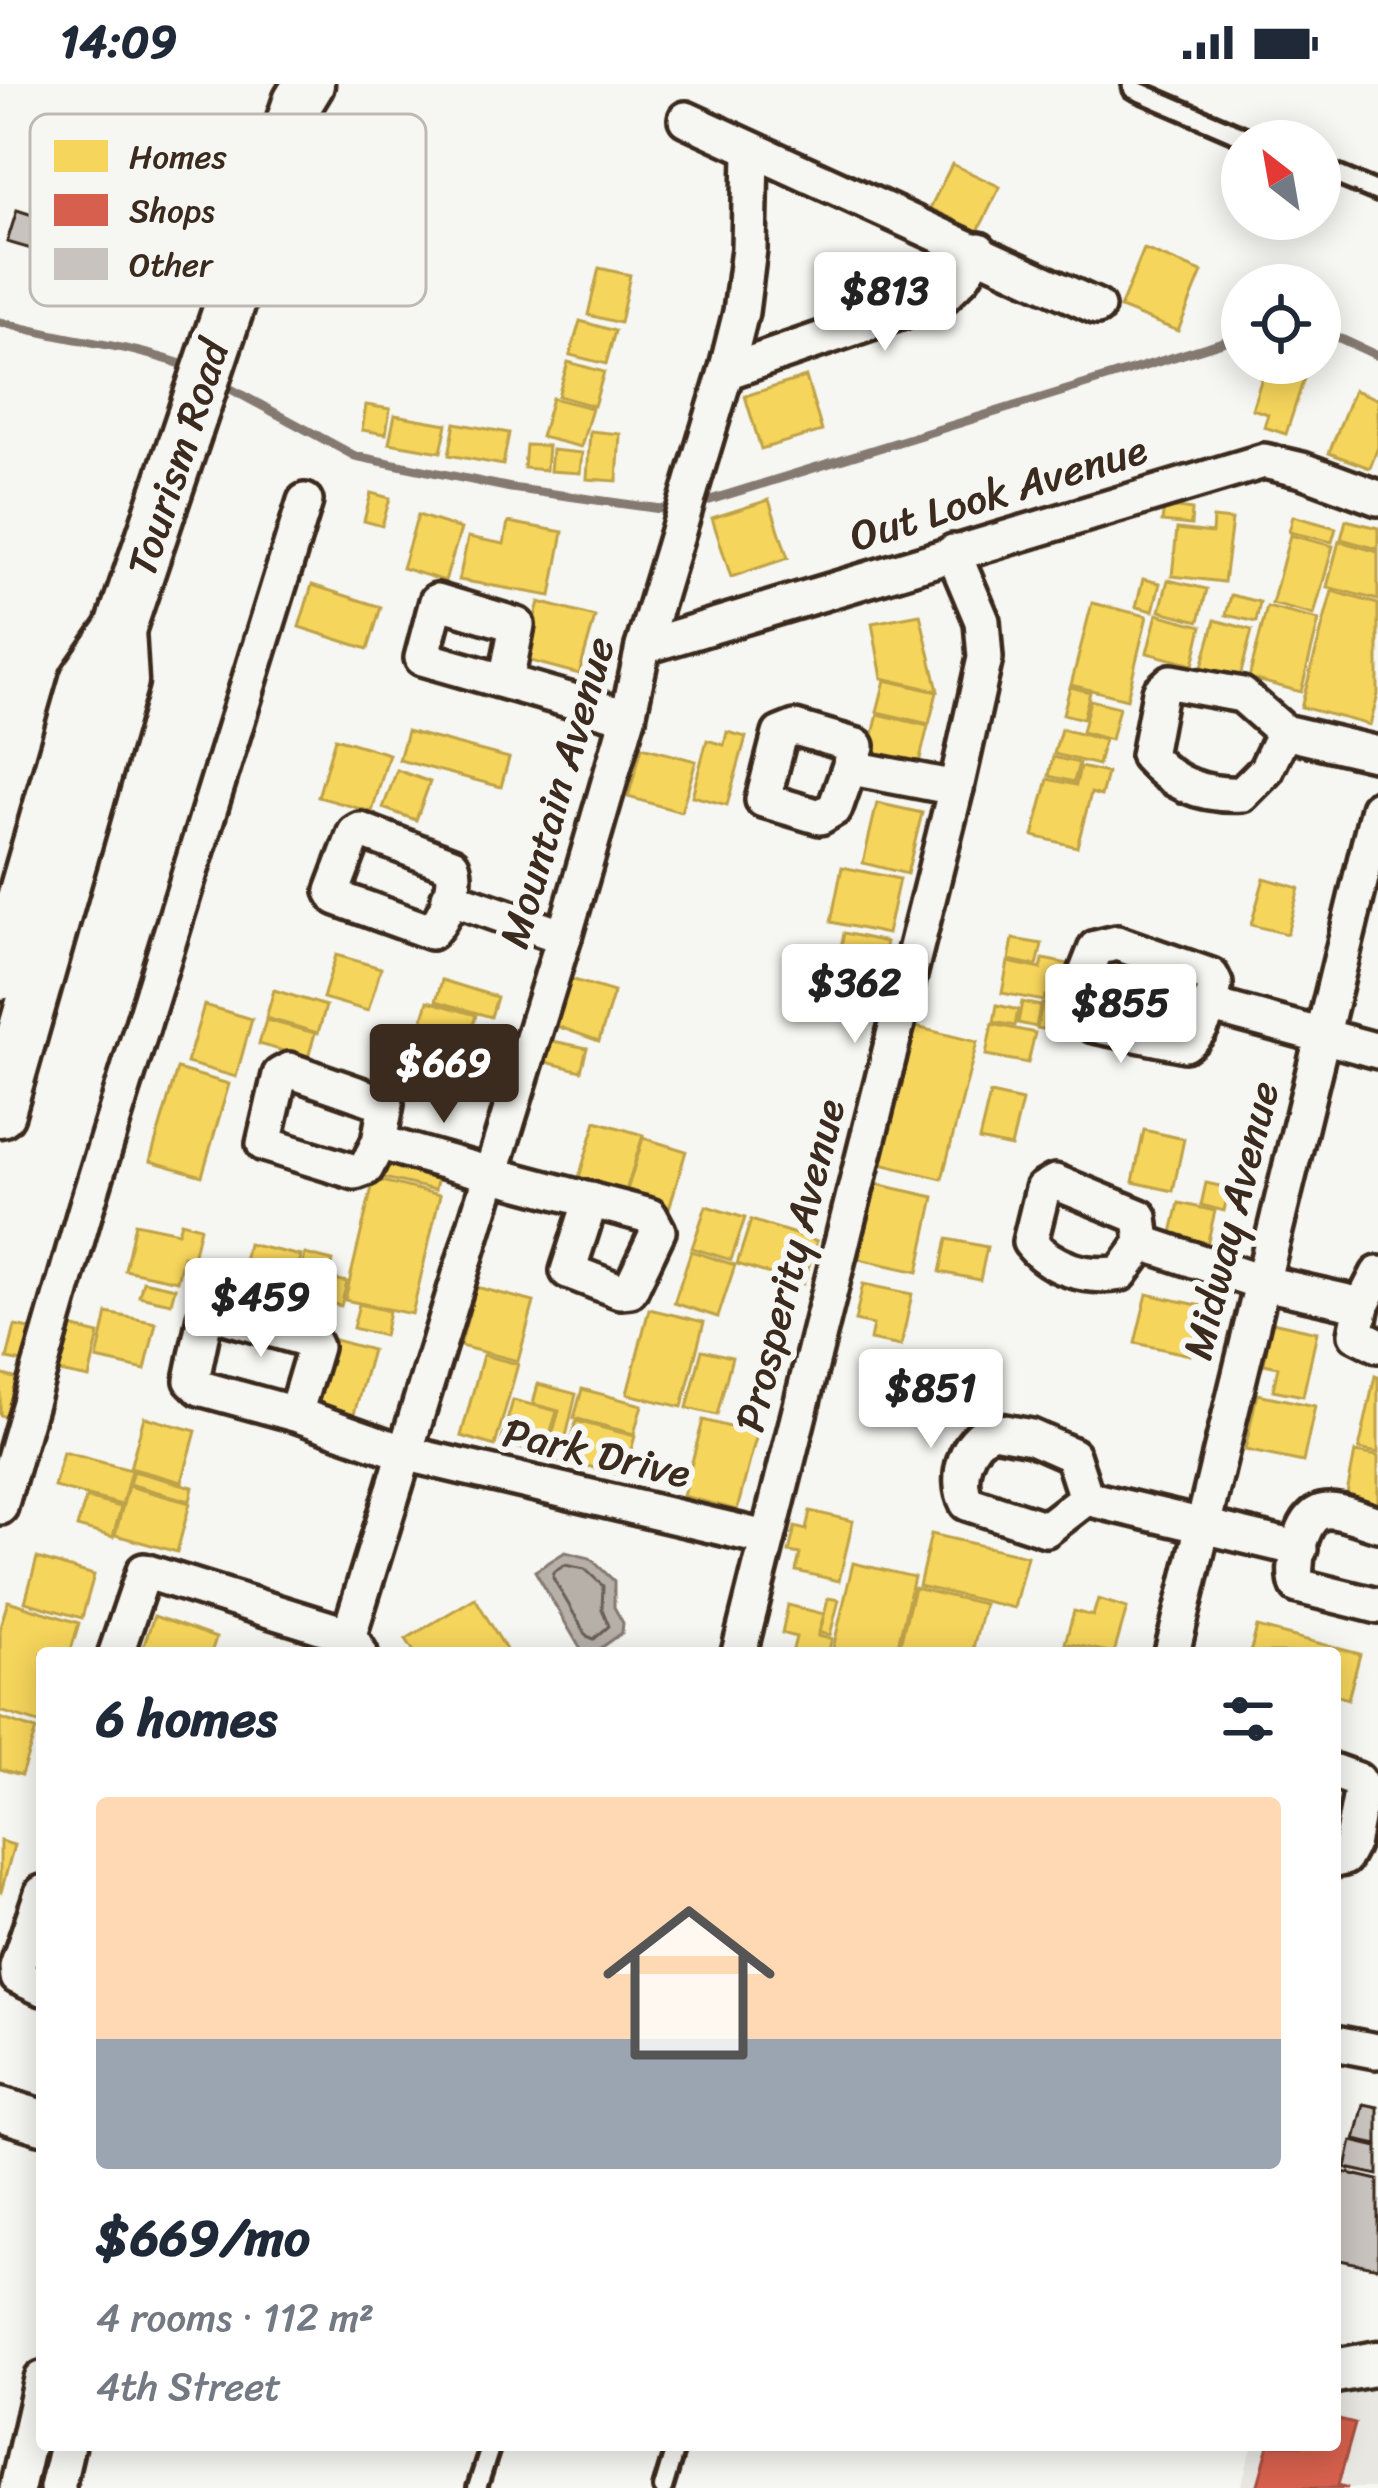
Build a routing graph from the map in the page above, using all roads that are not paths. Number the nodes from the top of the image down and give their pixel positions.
1 (309, 84) edge
2 (1132, 84) edge
3 (294, 114) edge
4 (686, 119) dead end
5 (1221, 128) edge
6 (751, 152) junction
7 (1341, 177) edge
8 (1378, 192) edge
9 (979, 250) junction
10 (227, 306) edge
11 (1097, 307) dead end
12 (726, 372) junction
13 (1378, 498) edge
14 (305, 501) dead end
15 (953, 552) junction
16 (120, 629) junction
17 (644, 646) junction
18 (506, 681) junction
19 (628, 717) junction
20 (1284, 732) junction
21 (1378, 754) edge
22 (852, 768) dead end
23 (956, 788) junction
24 (1378, 808) edge
25 (449, 897) dead end
26 (564, 937) junction
27 (0, 975) edge
28 (1210, 1005) dead end
29 (1320, 1037) junction
30 (1378, 1051) edge
31 (0, 1112) edge
32 (379, 1142) dead end
33 (488, 1177) junction
34 (591, 1200) junction
35 (1143, 1243) dead end
36 (1378, 1274) edge
37 (1260, 1282) junction
38 (1363, 1305) junction
39 (1378, 1345) edge
40 (295, 1414) junction
41 (408, 1454) junction
42 (1086, 1498) dead end
43 (0, 1507) edge
44 (1378, 1523) edge
45 (1204, 1528) junction
46 (766, 1538) junction
47 (1300, 1549) junction
48 (1378, 1606) edge
49 (354, 1644) edge
50 (118, 1647) edge
51 (740, 1647) edge
52 (1174, 1647) edge
53 (1341, 1774) edge
54 (1343, 1852) edge
55 (36, 1931) edge
56 (34, 1986) edge
57 (1341, 2044) edge
58 (1376, 2051) edge
59 (0, 2109) edge
60 (36, 2120) edge
61 (1378, 2363) edge
62 (1341, 2370) edge
63 (36, 2405) edge
64 (66, 2451) edge
65 (489, 2451) edge
66 (674, 2451) edge
67 (17, 2488) edge
68 (57, 2488) edge
69 (477, 2488) edge
70 (663, 2488) edge

1 - 3 main road, Tourism Road
2 - 5 lane
4 - 6 street
6 - 9 street
6 - 12 street, Mountain Avenue
7 - 8 lane
9 - 11 street
9 - 12 street
10 - 16 main road, Tourism Road
12 - 17 street, Mountain Avenue
13 - 15 street, Out Look Avenue
14 - 43 street
15 - 17 street, Out Look Avenue
15 - 23 street, Prosperity Avenue
16 - 27 main road, Tourism Road
16 - 31 main road, Tourism Road
17 - 19 street, Mountain Avenue
18 - 18 street
18 - 19 street
19 - 26 street, Mountain Avenue
20 - 20 street
20 - 21 street
22 - 23 street
23 - 46 street, Prosperity Avenue
24 - 29 street, Midway Avenue
25 - 26 street
26 - 33 street, Mountain Avenue
28 - 29 street
29 - 30 street
29 - 37 street, Midway Avenue
32 - 33 street
33 - 34 street
33 - 41 street, Mountain Avenue
34 - 34 street
35 - 37 street
36 - 38 street
37 - 38 street
37 - 45 street, Midway Avenue
38 - 39 street
40 - 40 street, Park Drive
40 - 41 street, Park Drive
41 - 46 street, Park Drive
41 - 49 street, Mountain Avenue
42 - 45 street
44 - 47 street
45 - 47 street
45 - 52 street, Midway Avenue
46 - 51 street, Prosperity Avenue
47 - 48 street
49 - 50 street
53 - 54 street
55 - 56 street
57 - 58 street
59 - 60 street
61 - 62 street
63 - 67 street
64 - 68 street
65 - 69 lane
66 - 70 lane

